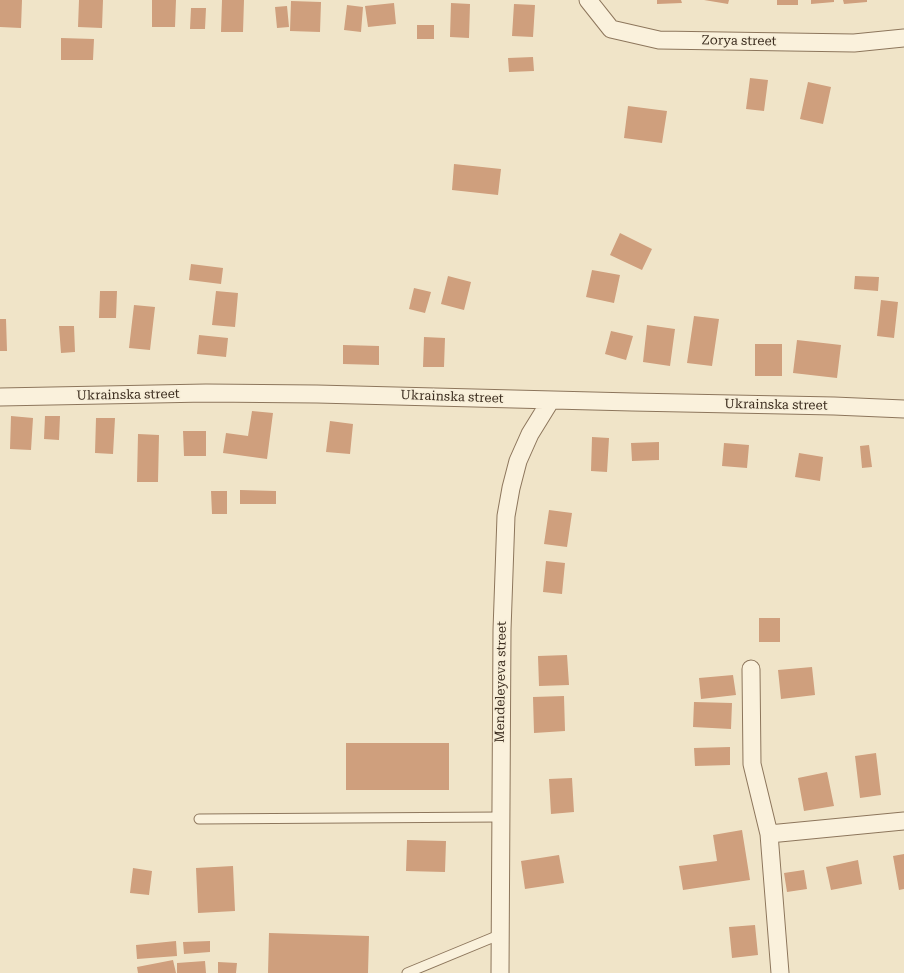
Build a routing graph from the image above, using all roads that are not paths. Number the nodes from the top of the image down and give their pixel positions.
1 (588, 0) edge
2 (904, 38) edge
3 (0, 397) edge
4 (551, 400) junction
5 (904, 409) edge
6 (751, 670) dead end
7 (500, 817) junction
8 (199, 819) dead end
9 (904, 821) edge
10 (769, 834) junction
11 (499, 935) junction
12 (407, 973) edge
13 (500, 973) edge
14 (780, 973) edge

1 - 2 street, Zorya street
3 - 4 street, Ukrainska street
4 - 5 street, Ukrainska street
4 - 7 street, Mendeleyeva street
6 - 10 street
7 - 8 lane
7 - 11 street, Mendeleyeva street
9 - 10 street
10 - 14 street
11 - 12 lane
11 - 13 street, Mendeleyeva street

